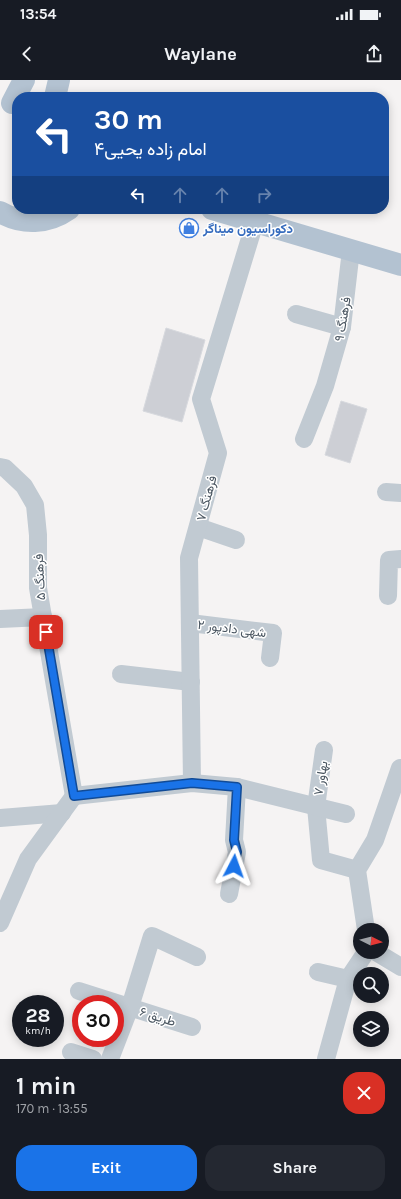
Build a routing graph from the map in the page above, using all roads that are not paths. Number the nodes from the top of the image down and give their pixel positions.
1 (24, 80) edge
2 (59, 80) edge
3 (17, 92) edge
4 (56, 92) edge
5 (0, 212) edge
6 (61, 214) edge
7 (228, 214) edge
8 (254, 222) junction
9 (351, 250) junction
10 (401, 265) edge
11 (296, 314) dead end
12 (342, 327) junction
13 (304, 439) dead end
14 (0, 467) edge
15 (198, 526) junction
16 (236, 540) dead end
17 (401, 559) edge
18 (388, 596) dead end
19 (43, 617) junction
20 (0, 619) edge
21 (190, 623) junction
22 (270, 658) dead end
23 (121, 674) dead end
24 (191, 682) junction
25 (324, 750) dead end
26 (400, 768) edge
27 (192, 783) junction
28 (237, 787) junction
29 (74, 796) junction
30 (316, 807) junction
31 (62, 813) junction
32 (346, 814) dead end
33 (0, 818) edge
34 (357, 870) junction
35 (8, 887) edge
36 (229, 894) dead end
37 (0, 923) edge
38 (365, 923) edge
39 (196, 957) dead end
40 (361, 959) edge
41 (388, 959) edge
42 (401, 967) edge
43 (318, 972) dead end
44 (348, 979) junction
45 (79, 991) dead end
46 (130, 1007) junction
47 (192, 1027) dead end
48 (71, 1052) dead end
49 (93, 1059) edge
50 (110, 1059) edge
51 (326, 1059) edge

1 - 3 main road
2 - 4 main road
5 - 6 main road
7 - 8 main road
8 - 9 main road
8 - 15 street, فرهنگ ۷
9 - 10 main road
9 - 12 street, فرهنگ ۹
11 - 12 street
12 - 13 street, فرهنگ ۹
14 - 19 street, فرهنگ ۵
15 - 16 street
15 - 21 street, فرهنگ ۷
17 - 18 street
19 - 20 street
19 - 29 street, فرهنگ ۵
21 - 22 street, شهی دادپور ۲
21 - 24 street, فرهنگ ۷
23 - 24 street
24 - 27 street, فرهنگ ۷
25 - 30 street, بهاور ۷
26 - 34 street
27 - 28 street
27 - 29 street
28 - 30 street
28 - 36 street
29 - 31 street
30 - 32 street
30 - 34 street, بهاور ۷
31 - 33 street
31 - 35 street
34 - 38 street
35 - 37 street
39 - 46 street
40 - 44 street
41 - 42 street
43 - 44 street
44 - 51 street
45 - 46 street, طریق ۶
46 - 47 street, طریق ۶
46 - 50 street
48 - 49 street

